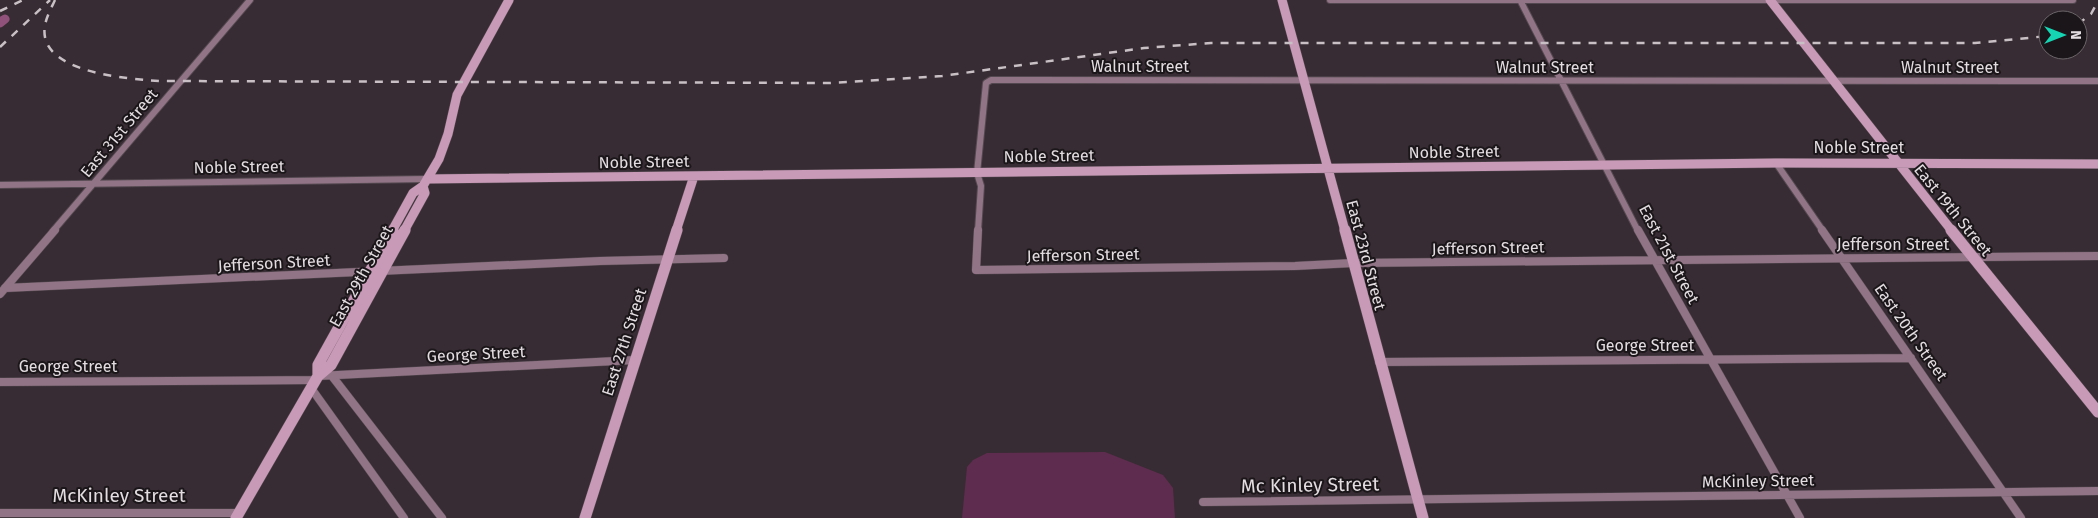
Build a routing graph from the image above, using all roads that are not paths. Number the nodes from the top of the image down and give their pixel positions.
1 (250, 0) edge
2 (509, 0) edge
3 (1282, 0) edge
4 (1330, 0) edge
5 (1521, 0) edge
6 (1770, 0) edge
7 (2073, 0) edge
8 (1304, 80) junction
9 (1561, 80) junction
10 (1832, 80) junction
11 (2098, 80) edge
12 (1776, 162) junction
13 (1896, 162) junction
14 (2098, 164) edge
15 (1605, 165) junction
16 (1327, 168) junction
17 (977, 172) junction
18 (694, 176) junction
19 (425, 183) junction
20 (0, 184) edge
21 (94, 184) junction
22 (2098, 256) edge
23 (1972, 257) junction
24 (724, 258) dead end
25 (1842, 258) junction
26 (668, 259) junction
27 (1654, 260) junction
28 (1353, 263) junction
29 (369, 272) junction
30 (382, 272) junction
31 (3, 288) edge
32 (1911, 358) junction
33 (636, 360) junction
34 (1710, 360) junction
35 (1379, 362) junction
36 (332, 376) junction
37 (315, 381) junction
38 (0, 382) edge
39 (2098, 412) edge
40 (2098, 491) edge
41 (2004, 493) junction
42 (1787, 496) junction
43 (1418, 500) junction
44 (1203, 502) dead end
45 (0, 513) edge
46 (237, 516) edge
47 (404, 518) edge
48 (442, 518) edge
49 (585, 518) edge
50 (1423, 518) edge
51 (1800, 518) edge
52 (2022, 518) edge

1 - 21 street, East 31st Street
2 - 19 street, East 29th Street
3 - 8 street, East 23rd Street
4 - 5 street
5 - 6 street
5 - 9 street, East 21st Street
6 - 7 street
6 - 10 street, East 19th Street
8 - 9 street, Walnut Street
8 - 16 street, East 23rd Street
8 - 17 street, Walnut Street
9 - 10 street, Walnut Street
9 - 15 street, East 21st Street
10 - 11 street, Walnut Street
10 - 13 street, East 19th Street
12 - 13 street, Noble Street
12 - 15 street, Noble Street
12 - 25 street, East 20th Street
13 - 14 street, Noble Street
13 - 23 street, East 19th Street
15 - 16 street, Noble Street
15 - 27 street, East 21st Street
16 - 17 street, Noble Street
16 - 28 street, East 23rd Street
17 - 18 street, Noble Street
17 - 28 street, Jefferson Street
18 - 19 street, Noble Street
18 - 26 street, East 27th Street
19 - 21 street, Noble Street
19 - 29 street, East 29th Street
19 - 30 street, East 29th Street
20 - 21 street, Noble Street
21 - 31 street, East 31st Street
22 - 23 street, Jefferson Street
23 - 25 street, Jefferson Street
23 - 39 street, East 19th Street
24 - 26 street, Jefferson Street
25 - 27 street, Jefferson Street
25 - 32 street, East 20th Street
26 - 30 street, Jefferson Street
26 - 33 street, East 27th Street
27 - 28 street, Jefferson Street
27 - 34 street, East 21st Street
28 - 35 street, East 23rd Street
29 - 30 street, Jefferson Street
29 - 31 street, Jefferson Street
29 - 37 street, East 29th Street
30 - 37 street, East 29th Street
32 - 34 street, George Street
32 - 41 street, East 20th Street
33 - 36 street, George Street
33 - 49 street, East 27th Street
34 - 35 street, George Street
34 - 42 street, East 21st Street
35 - 43 street, East 23rd Street
36 - 37 street, George Street
36 - 48 street
37 - 38 street, George Street
37 - 46 street, East 29th Street
37 - 47 street
40 - 41 street, McKinley Street
41 - 42 street, McKinley Street
41 - 52 street, East 20th Street
42 - 43 street, McKinley Street
42 - 51 street, East 21st Street
43 - 44 street, Mc Kinley Street
43 - 50 street, East 23rd Street
45 - 46 street, McKinley Street

